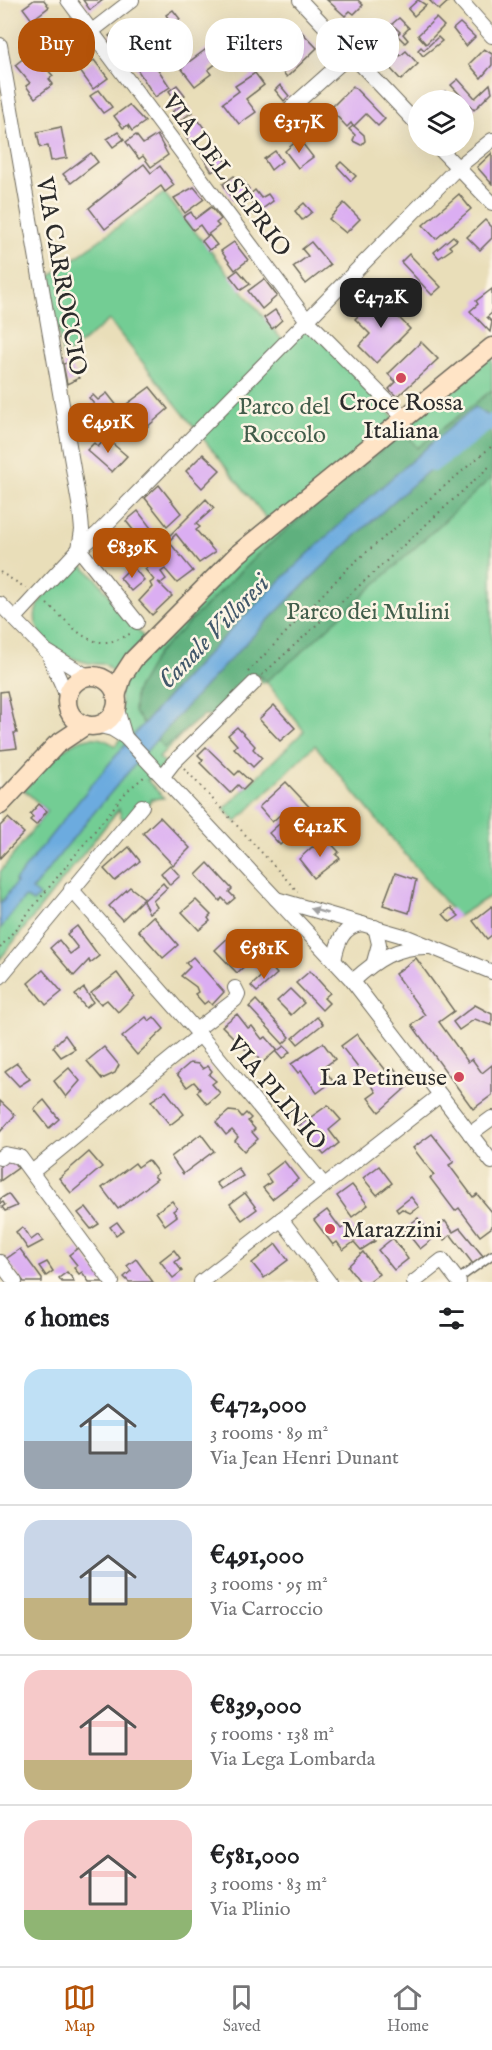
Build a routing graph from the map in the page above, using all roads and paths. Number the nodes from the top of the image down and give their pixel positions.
1 (69, 0) edge
2 (132, 0) edge
3 (300, 0) edge
4 (460, 0) edge
5 (82, 18) edge
6 (317, 18) edge
7 (95, 29) edge
8 (95, 35) edge
9 (492, 36) edge
10 (0, 45) edge
11 (331, 72) edge
12 (368, 72) edge
13 (286, 112) dead end
14 (408, 114) edge
15 (492, 140) edge
16 (448, 156) edge
17 (458, 167) junction
18 (492, 203) edge
19 (306, 319) junction
20 (492, 347) edge
21 (403, 417) junction
22 (492, 464) edge
23 (79, 549) junction
24 (0, 572) edge
25 (37, 596) junction
26 (0, 604) edge
27 (15, 618) junction
28 (136, 626) joint
29 (46, 651) junction
30 (133, 660) junction
31 (92, 676) junction
32 (254, 683) joint
33 (67, 700) junction
34 (116, 701) junction
35 (91, 725) junction
36 (125, 737) junction
37 (56, 745) junction
38 (176, 760) junction
39 (159, 772) junction
40 (0, 805) edge
41 (142, 806) dead end
42 (71, 890) junction
43 (303, 897) dead end
44 (275, 899) junction
45 (369, 925) junction
46 (437, 948) junction
47 (334, 961) junction
48 (374, 962) junction
49 (492, 972) edge
50 (0, 977) edge
51 (353, 981) junction
52 (235, 988) dead end
53 (198, 1032) junction
54 (440, 1095) junction
55 (492, 1118) edge
56 (470, 1134) junction
57 (0, 1158) edge
58 (492, 1162) edge
59 (32, 1172) junction
60 (324, 1185) junction
61 (281, 1220) junction
62 (492, 1255) edge
63 (0, 1262) edge
64 (458, 1281) edge
65 (15, 1282) edge
66 (112, 1282) edge
67 (201, 1282) edge
68 (329, 1282) edge
69 (414, 1282) edge

1 - 5 street, VIA DEL SEPRIO
2 - 7 street
3 - 6 street
4 - 9 street
8 - 19 street, VIA DEL SEPRIO
10 - 23 street, VIA CARROCCIO
11 - 13 street
12 - 14 street
15 - 17 street
16 - 17 street
17 - 18 street
17 - 19 street
19 - 21 street, VIA DEL SEPRIO
19 - 23 street
20 - 21 street
21 - 30 street
22 - 32 path
23 - 25 street
23 - 28 street
24 - 25 path
25 - 27 street
25 - 28 path
26 - 27 street
27 - 29 street
29 - 31 street
29 - 33 street
30 - 31 street
30 - 34 street
31 - 33 street
31 - 34 street
32 - 38 street
33 - 35 street
33 - 37 street
34 - 35 street
34 - 36 street
35 - 36 street
35 - 37 street
36 - 39 street
37 - 40 street
38 - 39 street
38 - 43 path
39 - 44 street
41 - 42 street
42 - 50 street
42 - 53 street, VIA PLINIO
45 -> 44 street
44 - 47 street
45 - 46 street
45 - 47 street
45 - 48 street
46 - 48 street
46 - 49 street
47 - 51 street
48 - 51 street
51 - 54 street
52 - 53 street, VIA PLINIO
53 - 59 street
53 - 60 street, VIA PLINIO
54 - 56 street
54 - 60 street
55 - 56 street
56 - 58 street
57 - 59 street
59 - 66 street
60 - 61 street
61 - 67 street
61 - 68 street
62 - 64 lane
63 - 65 street
64 - 69 street

